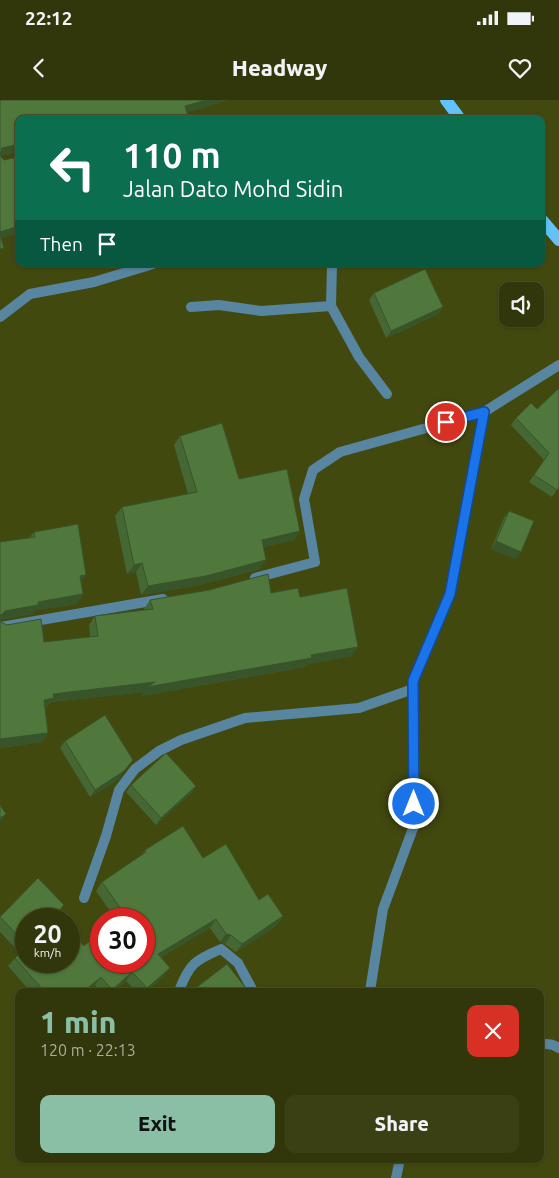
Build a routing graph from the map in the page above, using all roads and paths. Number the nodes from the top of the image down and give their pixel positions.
1 (446, 100) edge
2 (457, 115) edge
3 (545, 224) edge
4 (559, 240) edge
5 (143, 267) edge
6 (332, 267) edge
7 (331, 306) junction
8 (191, 307) dead end
9 (0, 317) edge
10 (559, 366) edge
11 (387, 394) dead end
12 (484, 412) junction
13 (249, 579) edge
14 (172, 597) edge
15 (0, 627) edge
16 (413, 689) junction
17 (84, 898) dead end
18 (180, 988) edge
19 (251, 988) edge
20 (370, 988) edge
21 (544, 1045) edge
22 (559, 1048) edge
23 (399, 1163) edge
24 (396, 1178) edge

1 - 2 main road
3 - 4 main road
5 - 9 street
6 - 7 street
7 - 8 street
7 - 11 street
10 - 12 street
12 - 13 street
12 - 16 street
14 - 15 street
16 - 17 street
16 - 20 street
18 - 19 street
21 - 22 street
23 - 24 street

